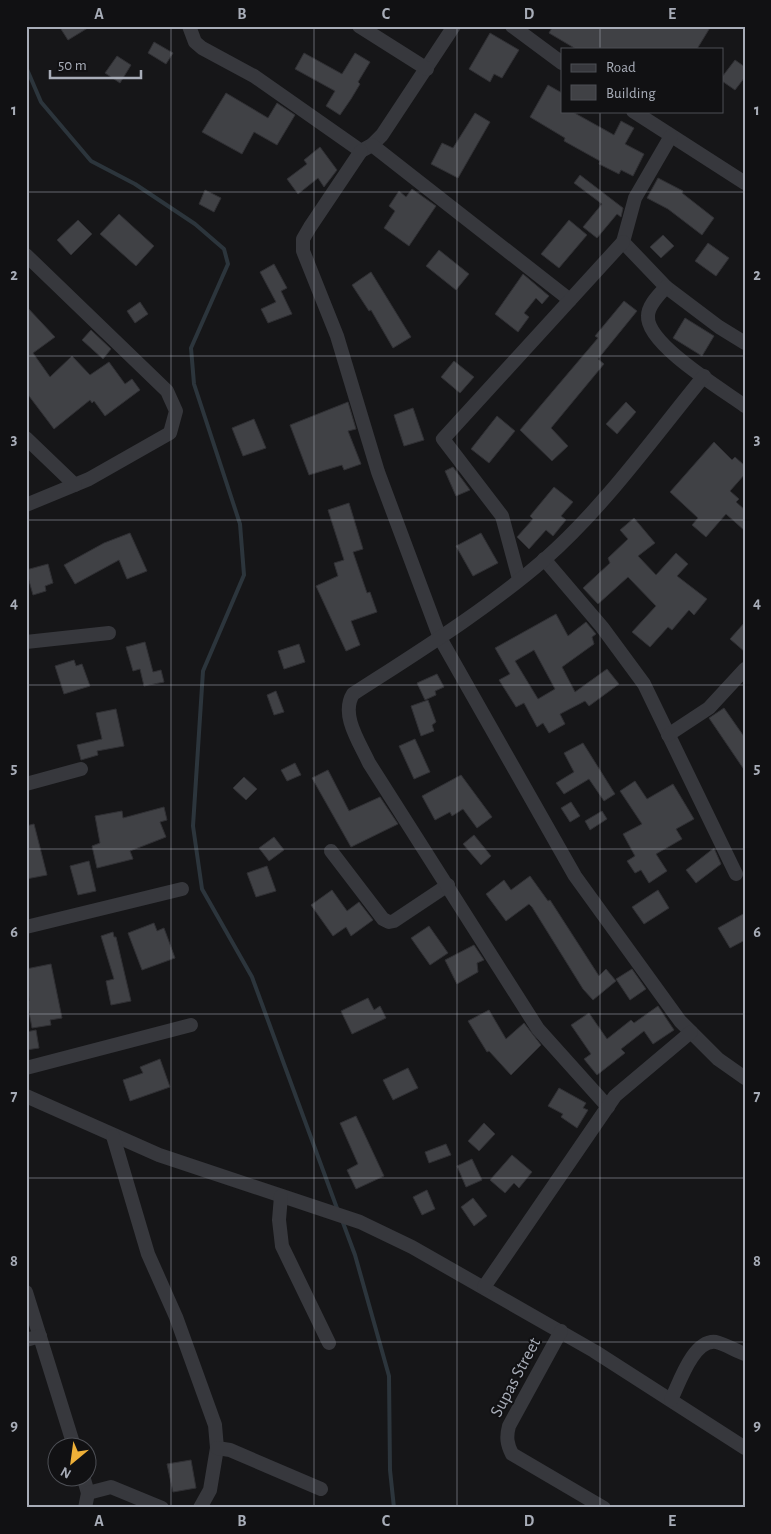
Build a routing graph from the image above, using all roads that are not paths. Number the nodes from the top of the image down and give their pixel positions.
1 (189, 26) edge
2 (359, 26) edge
3 (454, 26) edge
4 (512, 26) edge
5 (561, 62) edge
6 (428, 69) junction
7 (635, 112) edge
8 (671, 136) junction
9 (366, 148) junction
10 (745, 183) edge
11 (623, 242) junction
12 (26, 255) edge
13 (666, 287) junction
14 (570, 300) junction
15 (745, 343) edge
16 (704, 376) junction
17 (745, 406) edge
18 (26, 438) edge
19 (75, 485) junction
20 (26, 505) edge
21 (544, 559) junction
22 (519, 579) junction
23 (109, 633) dead end
24 (440, 638) junction
25 (26, 642) edge
26 (745, 669) edge
27 (668, 735) junction
28 (81, 769) dead end
29 (26, 784) edge
30 (330, 851) dead end
31 (736, 874) dead end
32 (448, 885) junction
33 (182, 889) dead end
34 (26, 927) edge
35 (191, 1025) dead end
36 (691, 1032) junction
37 (26, 1068) edge
38 (745, 1078) edge
39 (26, 1096) edge
40 (608, 1107) junction
41 (113, 1136) junction
42 (282, 1196) junction
43 (484, 1287) junction
44 (26, 1292) edge
45 (561, 1331) junction
46 (33, 1338) edge
47 (329, 1343) dead end
48 (745, 1354) edge
49 (671, 1400) junction
50 (70, 1436) edge
51 (217, 1448) junction
52 (745, 1448) edge
53 (86, 1486) edge
54 (321, 1489) dead end
55 (88, 1493) junction
56 (85, 1508) edge
57 (162, 1508) edge
58 (200, 1508) edge
59 (604, 1508) edge

1 - 9 street
2 - 6 street
3 - 6 street
4 - 5 street
6 - 9 street
7 - 8 street
8 - 10 street
8 - 11 street
9 - 14 street
9 - 24 street
11 - 13 street
11 - 14 street
12 - 19 street
13 - 15 street
13 - 16 street
14 - 22 street
16 - 17 street
16 - 21 street
18 - 19 street
19 - 20 street
21 - 22 street
21 - 27 street
22 - 24 street
23 - 25 street
24 - 32 street
24 - 36 street
26 - 27 street
27 - 31 street
28 - 29 street
30 - 32 street
32 - 40 street
33 - 34 street
35 - 37 street
36 - 38 street
36 - 40 street
39 - 41 street
40 - 43 street
41 - 42 street
41 - 51 street
42 - 43 street
42 - 47 street
43 - 45 street
44 - 46 street
45 - 49 street
45 - 59 street, Supas Street
46 - 50 street
48 - 49 street
49 - 52 street
51 - 54 street
51 - 58 street
53 - 55 street
55 - 56 street
55 - 57 street

